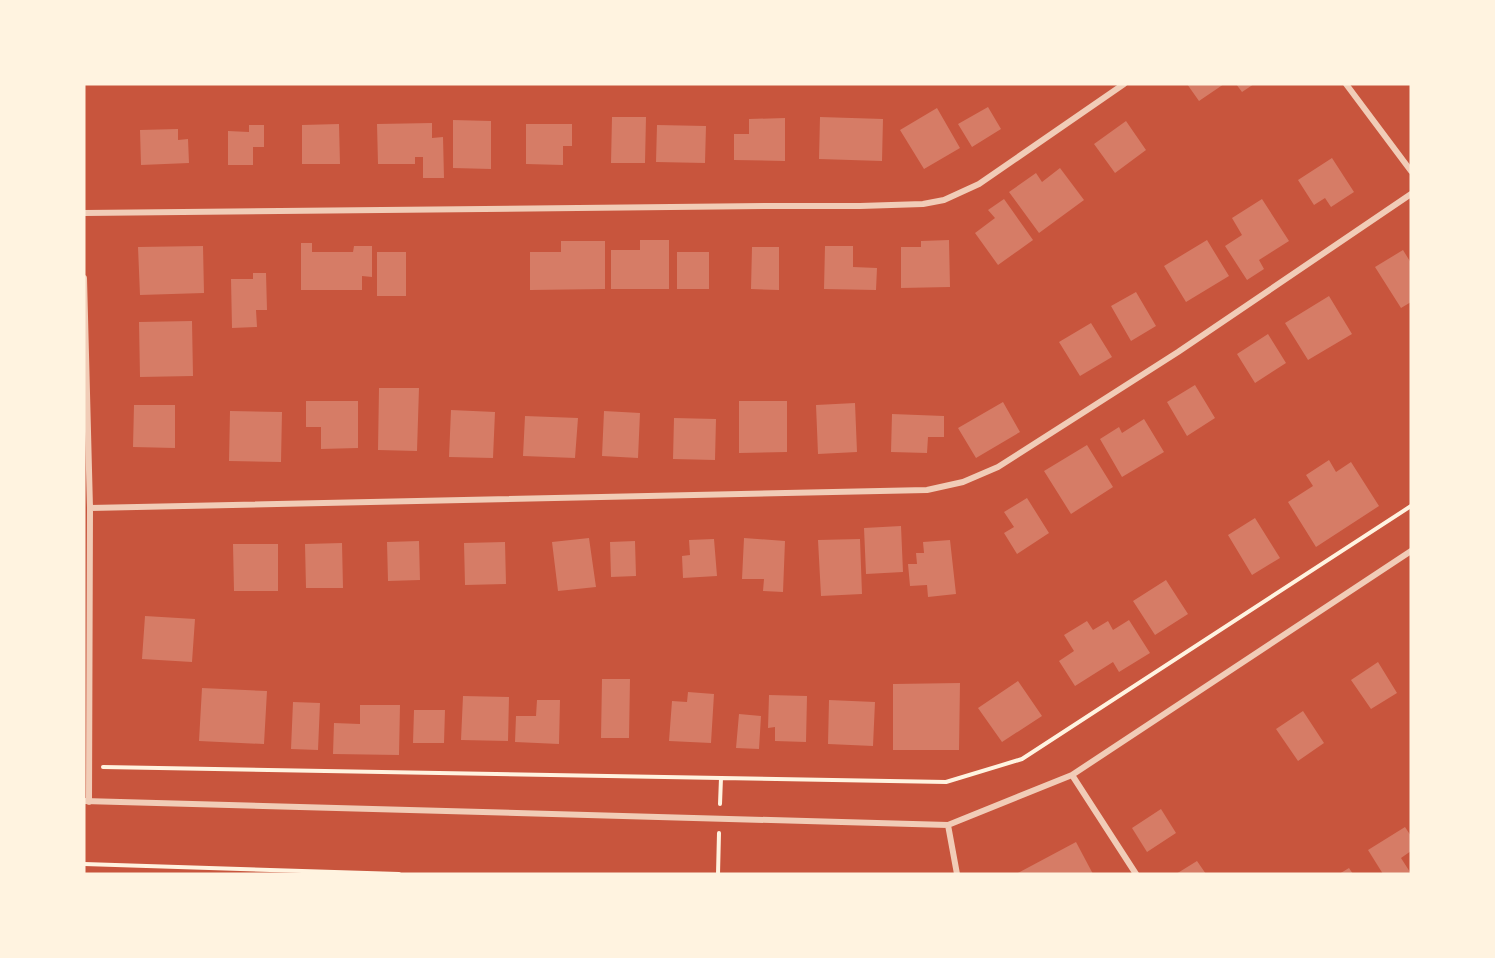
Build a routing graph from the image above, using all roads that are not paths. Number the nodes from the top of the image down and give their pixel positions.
1 (1124, 84) edge
2 (1346, 84) edge
3 (1411, 171) edge
4 (1411, 194) edge
5 (84, 213) edge
6 (84, 278) edge
7 (90, 508) junction
8 (1411, 551) edge
9 (1072, 775) junction
10 (87, 801) edge
11 (948, 825) junction
12 (957, 874) edge
13 (1136, 874) edge

1 - 5 street
2 - 3 street
4 - 7 street
6 - 7 street
7 - 10 street
8 - 9 street
9 - 11 street
9 - 13 street
10 - 11 street
11 - 12 street

